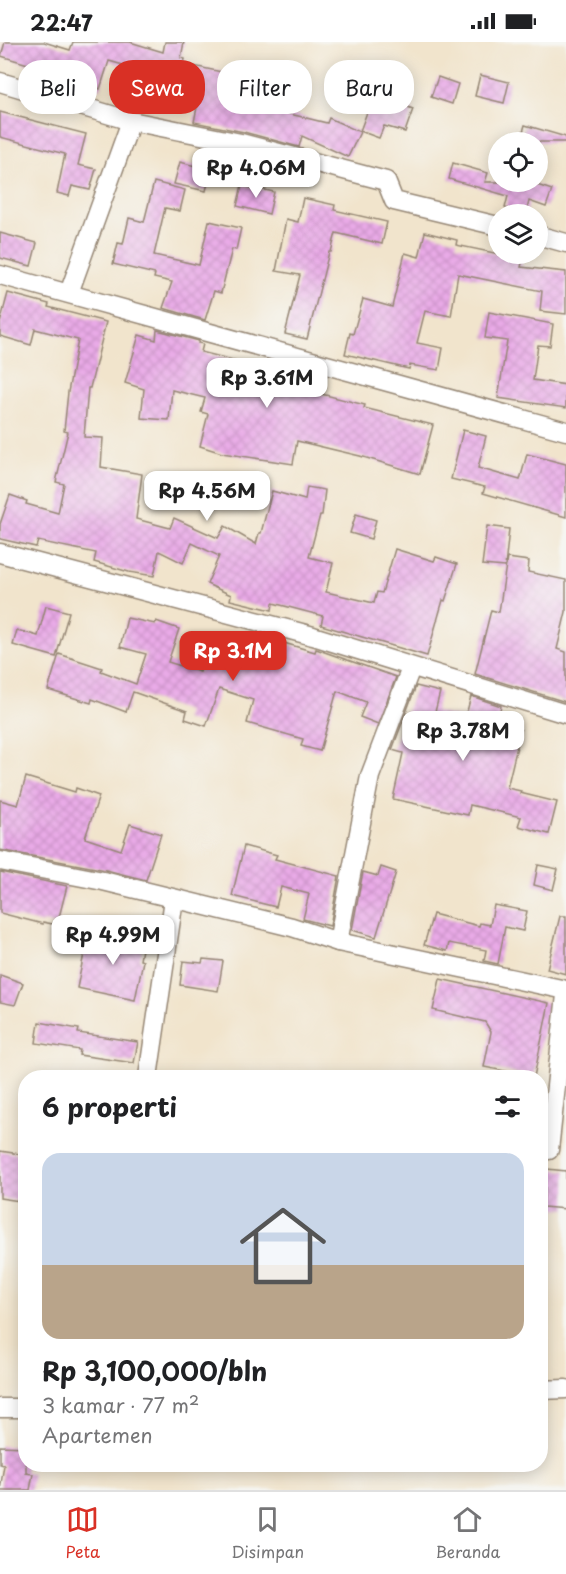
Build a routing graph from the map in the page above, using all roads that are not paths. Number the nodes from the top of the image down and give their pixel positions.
1 (0, 82) edge
2 (131, 121) junction
3 (488, 224) edge
4 (548, 239) edge
5 (566, 243) edge
6 (0, 275) edge
7 (69, 293) junction
8 (566, 431) edge
9 (0, 553) edge
10 (411, 668) junction
11 (566, 714) edge
12 (0, 861) edge
13 (174, 899) junction
14 (338, 942) junction
15 (566, 990) edge
16 (566, 995) edge
17 (149, 1070) edge
18 (549, 1150) dead end
19 (566, 1389) edge
20 (548, 1390) edge
21 (0, 1408) edge
22 (18, 1408) edge

1 - 2 street
2 - 3 street
2 - 7 street
4 - 5 street
6 - 7 street
7 - 8 street
9 - 10 street
10 - 11 street
10 - 14 street
12 - 13 street
13 - 14 street
13 - 17 street
14 - 15 street
16 - 18 street
19 - 20 street
21 - 22 street

